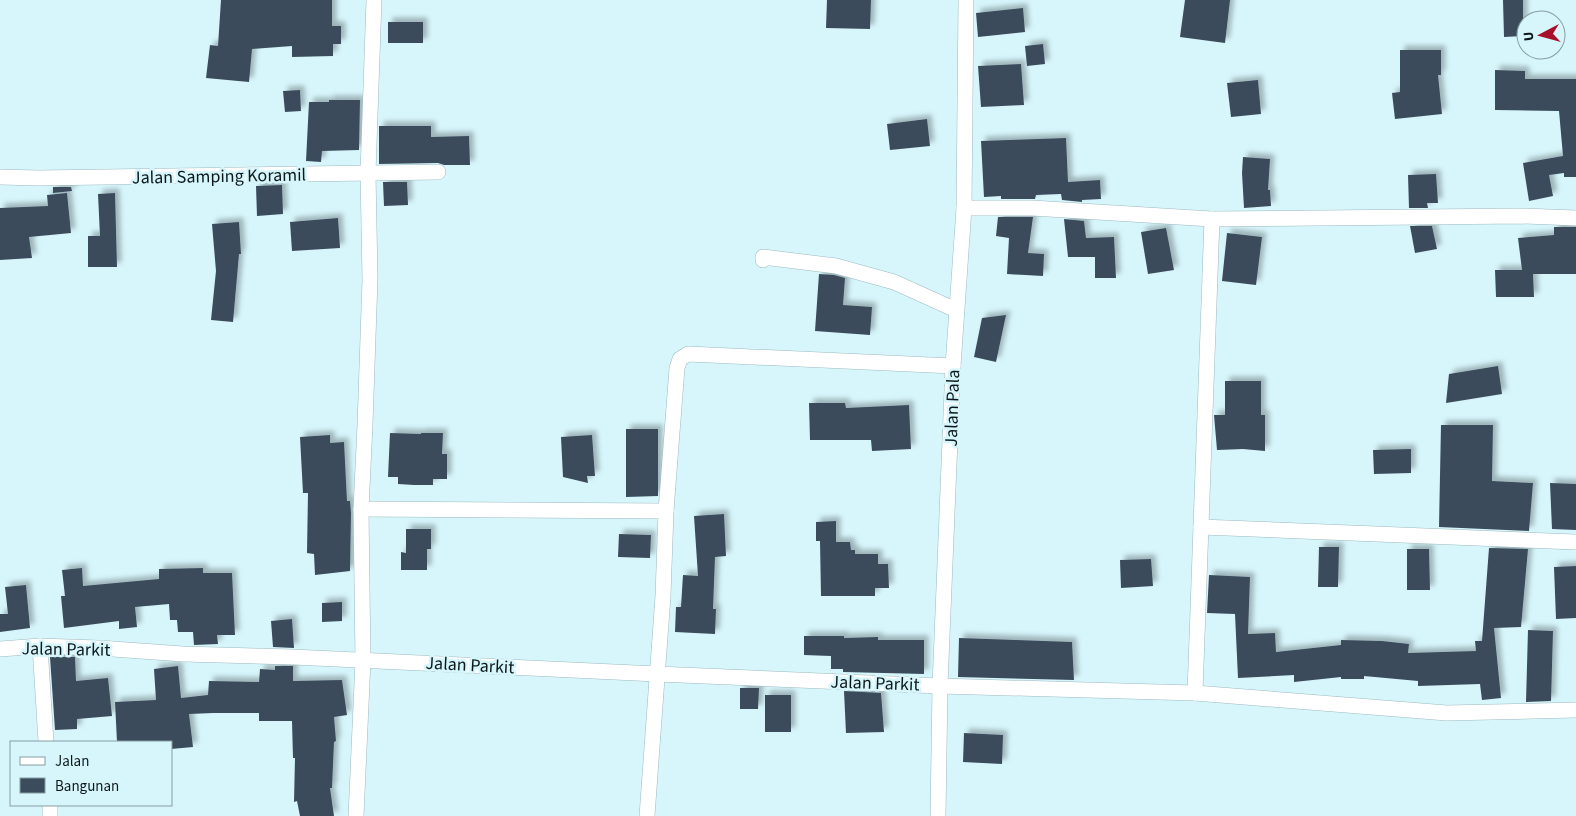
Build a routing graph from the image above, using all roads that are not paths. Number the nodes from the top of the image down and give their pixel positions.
1 (374, 0) edge
2 (966, 0) edge
3 (438, 172) dead end
4 (368, 173) junction
5 (0, 177) edge
6 (964, 208) junction
7 (1576, 218) edge
8 (1212, 219) junction
9 (762, 260) dead end
10 (956, 310) junction
11 (953, 366) junction
12 (360, 509) junction
13 (666, 511) junction
14 (1201, 527) junction
15 (1576, 542) edge
16 (40, 646) junction
17 (0, 649) edge
18 (363, 661) junction
19 (657, 674) junction
20 (940, 686) junction
21 (1195, 693) junction
22 (1576, 710) edge
23 (46, 741) edge
24 (356, 816) edge
25 (647, 816) edge
26 (938, 816) edge

1 - 4 street
2 - 6 street, Jalan Pala
3 - 4 street, Jalan Samping Koramil
4 - 5 street, Jalan Samping Koramil
4 - 12 street
6 - 8 street
6 - 10 street, Jalan Pala
7 - 8 street
8 - 14 street
9 - 10 street
10 - 11 street, Jalan Pala
11 - 13 street
11 - 20 street, Jalan Pala
12 - 13 street
12 - 18 street
13 - 19 street
14 - 15 street
14 - 21 street
16 - 17 street, Jalan Parkit
16 - 18 street, Jalan Parkit
16 - 23 street
18 - 19 street, Jalan Parkit
18 - 24 street
19 - 20 street, Jalan Parkit
19 - 25 street
20 - 21 street, Jalan Parkit
20 - 26 street, Jalan Pala
21 - 22 street, Jalan Parkit

